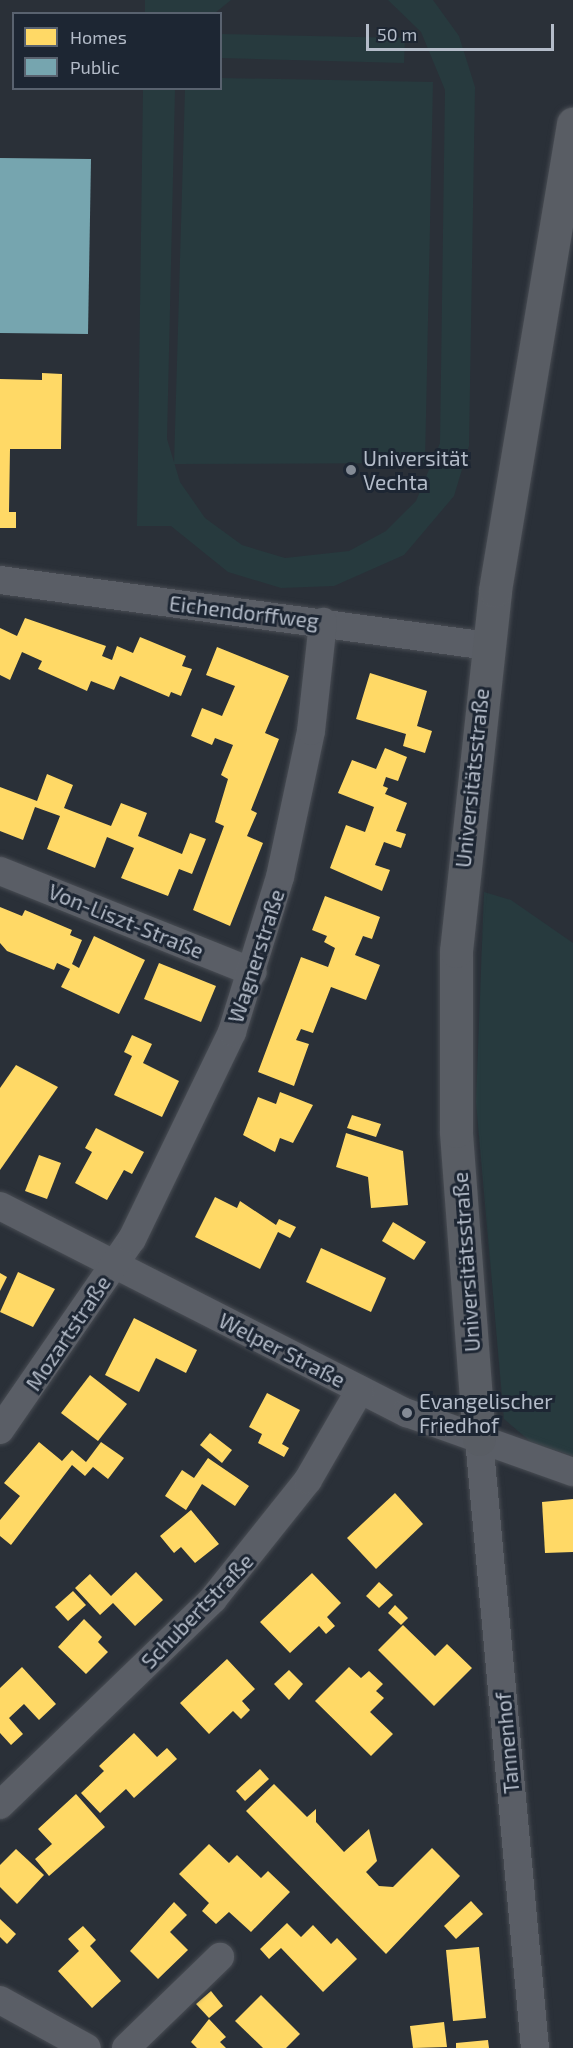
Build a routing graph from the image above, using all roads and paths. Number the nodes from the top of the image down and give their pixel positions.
1 (573, 123) edge
2 (0, 580) edge
3 (323, 622) junction
4 (487, 645) junction
5 (0, 871) edge
6 (253, 972) junction
7 (0, 1206) edge
8 (114, 1264) junction
9 (360, 1390) junction
10 (0, 1430) edge
11 (479, 1439) junction
12 (573, 1472) edge
13 (0, 1805) edge
14 (220, 1957) dead end
15 (0, 2000) edge
16 (87, 2048) edge
17 (126, 2048) edge
18 (535, 2048) edge

1 - 4 street, Universitätsstraße
2 - 3 street, Eichendorffweg
3 - 4 street, Eichendorffweg
3 - 6 street, Wagnerstraße
4 - 11 street, Universitätsstraße
5 - 6 street, Von-Liszt-Straße
6 - 8 street, Wagnerstraße
7 - 8 street, Welper Straße
8 - 9 street, Welper Straße
8 - 10 street, Mozartstraße
9 - 11 street, Welper Straße
9 - 13 street, Schubertstraße
11 - 12 street, Welper Straße
11 - 18 street, Tannenhof
14 - 17 street
15 - 16 street

